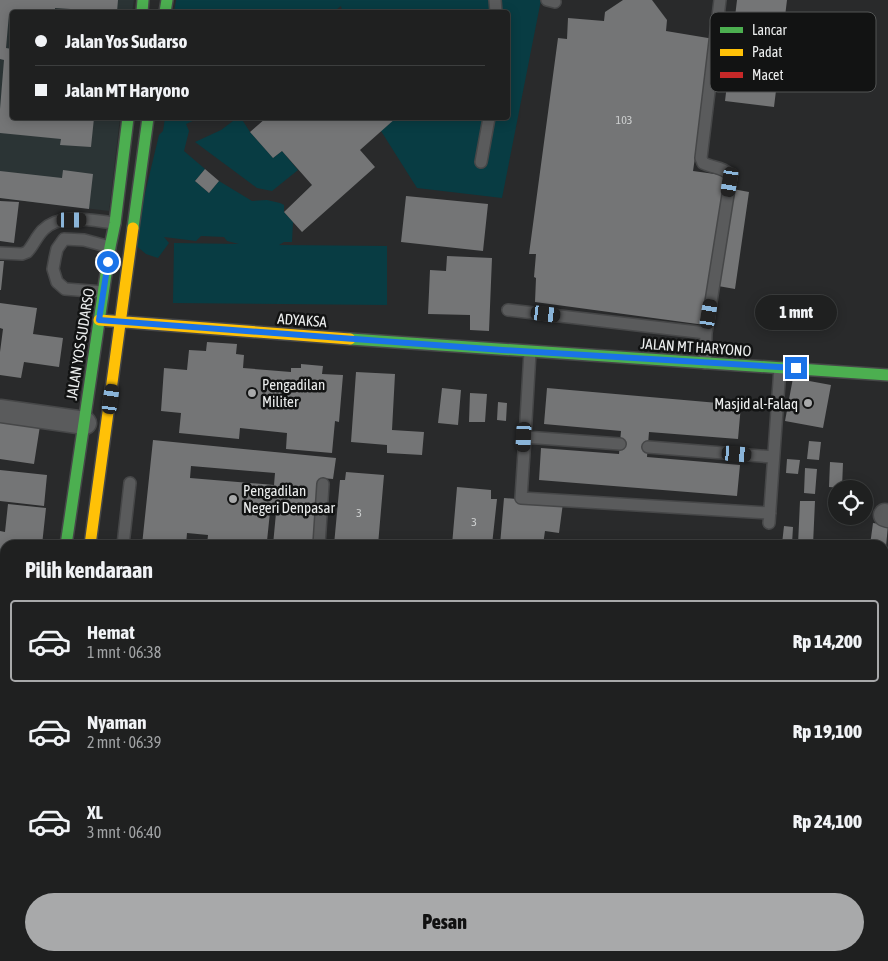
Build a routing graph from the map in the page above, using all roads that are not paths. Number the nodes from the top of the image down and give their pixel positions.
1 (710, 83) edge
2 (128, 120) edge
3 (148, 120) edge
4 (489, 120) edge
5 (124, 155) junction
6 (142, 156) junction
7 (481, 162) dead end
8 (115, 224) junction
9 (110, 247) junction
10 (0, 253) edge
11 (103, 292) junction
12 (508, 310) dead end
13 (99, 320) junction
14 (122, 321) junction
15 (706, 333) junction
16 (502, 350) joint
17 (530, 352) junction
18 (705, 363) junction
19 (780, 367) junction
20 (888, 375) edge
21 (0, 411) edge
22 (85, 423) junction
23 (524, 437) junction
24 (620, 444) dead end
25 (648, 446) dead end
26 (773, 457) junction
27 (130, 483) dead end
28 (322, 484) dead end
29 (67, 540) edge
30 (91, 540) edge
31 (123, 540) edge
32 (319, 540) edge

1 - 15 lane
2 - 5 street, JALAN YOS SUDARSO
3 - 6 street
4 - 7 lane
5 - 6 lane
5 - 8 street, JALAN YOS SUDARSO
6 - 14 street
8 - 9 street, JALAN YOS SUDARSO
8 - 10 lane
9 - 11 street, JALAN YOS SUDARSO
9 - 11 lane
11 - 13 street, JALAN YOS SUDARSO
12 - 15 lane
13 - 14 street, ADYAKSA
13 - 22 street, JALAN YOS SUDARSO
14 - 16 street, ADYAKSA
14 - 30 street
15 - 18 lane
16 - 17 street, JALAN MT HARYONO
17 - 18 street, JALAN MT HARYONO
17 - 23 lane
18 - 19 street, JALAN MT HARYONO
19 - 20 street, JALAN MT HARYONO
19 - 26 lane
21 - 22 street
22 - 29 street, JALAN YOS SUDARSO
23 - 24 lane
23 - 26 lane
25 - 26 lane
27 - 31 lane
28 - 32 lane

